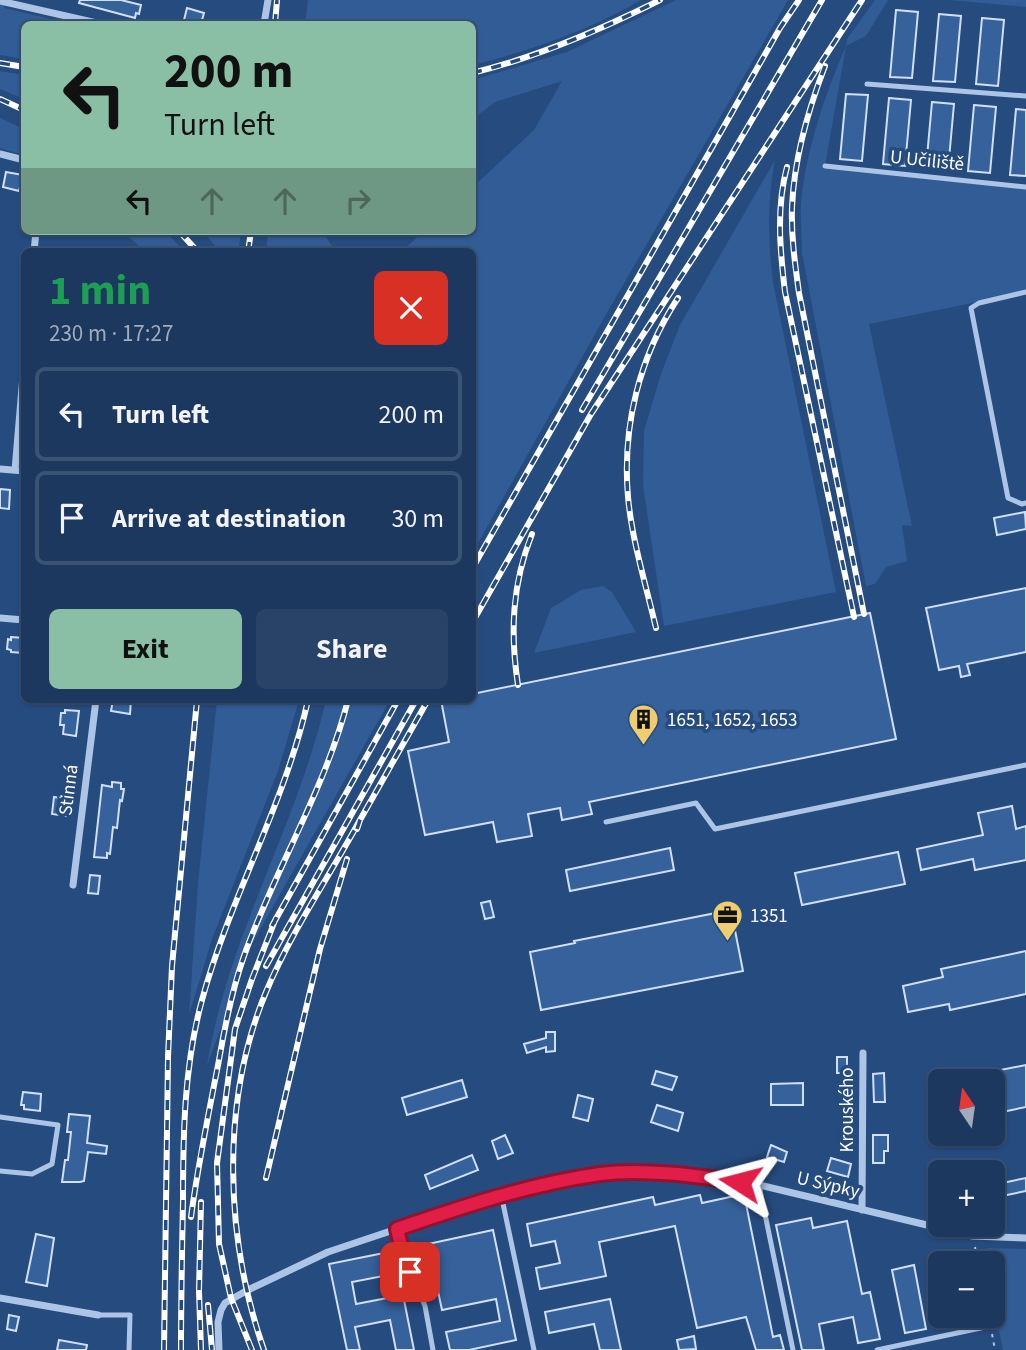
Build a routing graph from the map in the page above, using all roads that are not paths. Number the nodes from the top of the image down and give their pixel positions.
1 (268, 0) edge
2 (0, 1) edge
3 (88, 21) edge
4 (264, 21) edge
5 (867, 83) dead end
6 (1026, 96) edge
7 (0, 154) edge
8 (21, 159) edge
9 (825, 166) dead end
10 (1026, 187) edge
11 (1026, 292) edge
12 (21, 399) edge
13 (0, 469) edge
14 (15, 470) junction
15 (21, 471) edge
16 (1026, 503) edge
17 (0, 618) edge
18 (21, 620) edge
19 (96, 703) edge
20 (1026, 765) edge
21 (606, 822) dead end
22 (73, 885) dead end
23 (863, 1052) dead end
24 (0, 1117) edge
25 (0, 1171) edge
26 (760, 1185) junction
27 (501, 1194) junction
28 (862, 1210) junction
29 (397, 1229) junction
30 (1026, 1238) edge
31 (0, 1298) edge
32 (98, 1315) joint
33 (981, 1328) edge
34 (129, 1350) edge
35 (219, 1350) edge
36 (433, 1350) edge
37 (534, 1350) edge
38 (793, 1350) edge
39 (877, 1350) edge

1 - 4 street
2 - 3 street
5 - 6 lane
7 - 8 street
9 - 10 lane, U Učiliště
11 - 16 lane
12 - 14 street
13 - 14 street
14 - 15 street
17 - 18 street
19 - 22 street, Stinná
20 - 21 lane
23 - 28 street, Krouského
24 - 25 lane
26 - 27 street, U Sýpky
26 - 28 street, U Sýpky
26 - 38 lane
27 - 29 street, U Sýpky
27 - 37 lane
28 - 30 street, U Sýpky
29 - 35 street, U Sýpky
29 - 36 lane
31 - 32 street
32 - 34 lane
33 - 39 lane

